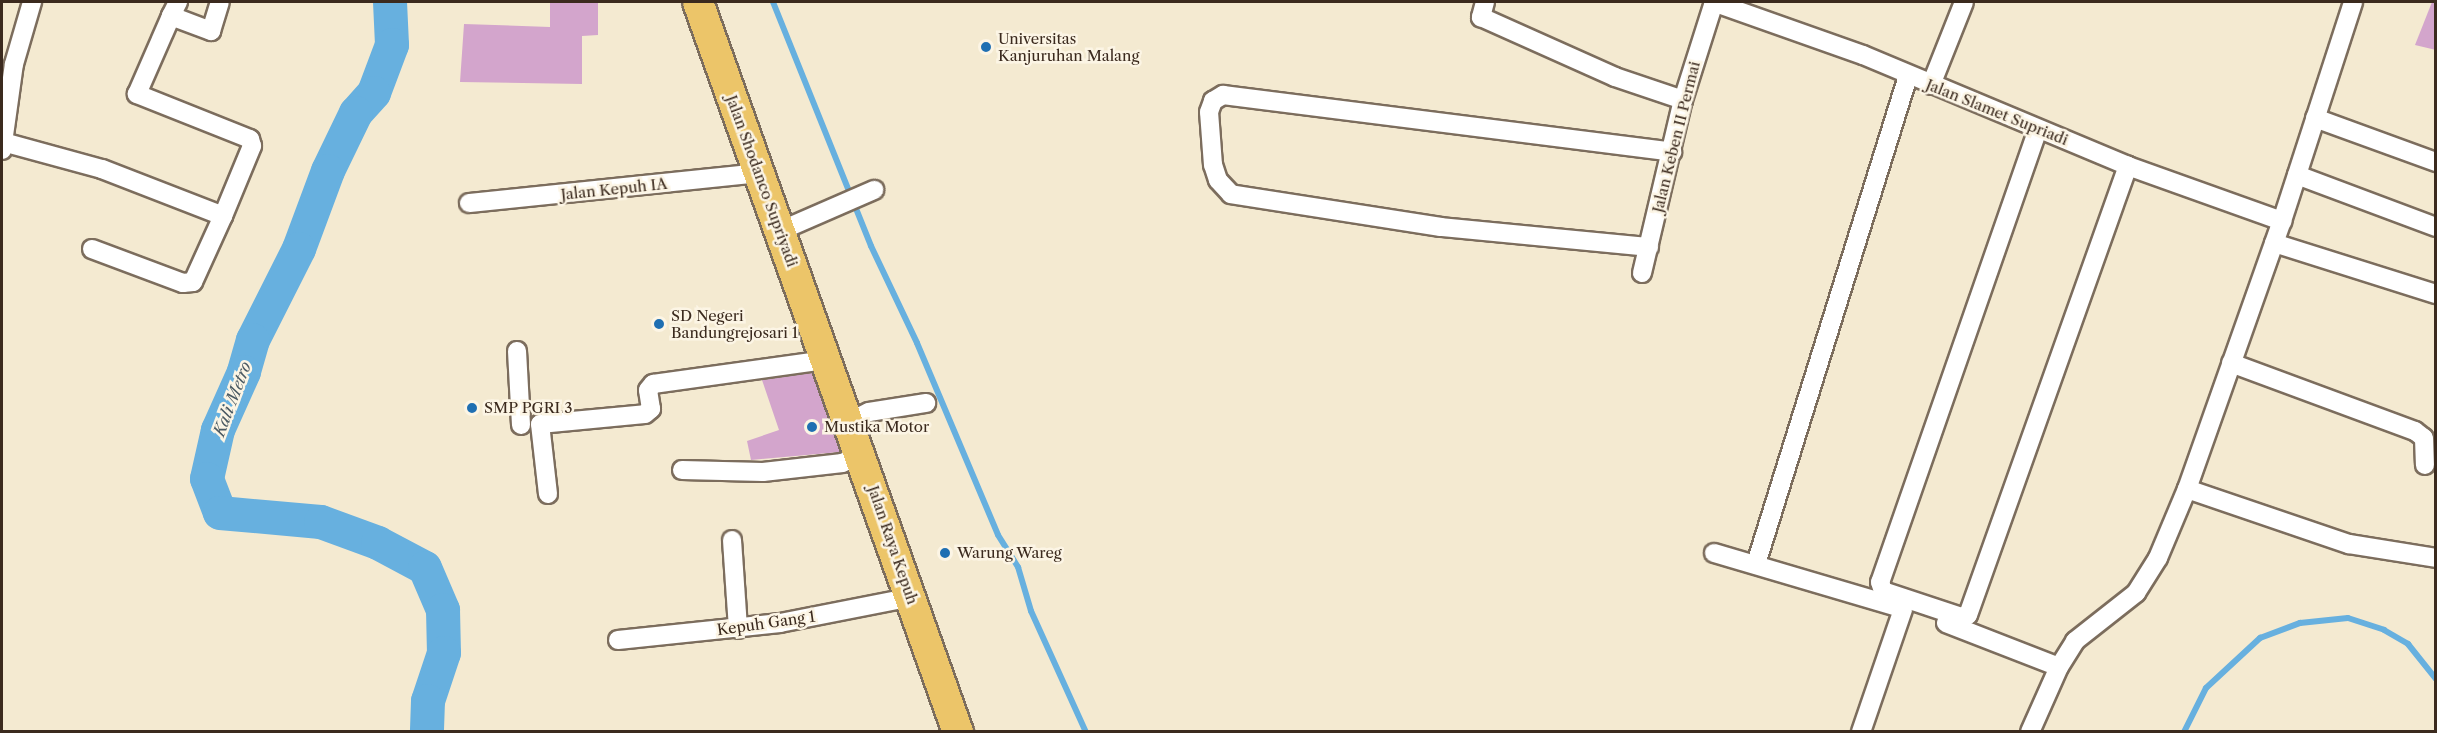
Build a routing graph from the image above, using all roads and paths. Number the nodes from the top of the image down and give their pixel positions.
1 (32, 2) edge
2 (220, 2) edge
3 (698, 2) edge
4 (1485, 2) edge
5 (1714, 2) edge
6 (1964, 2) edge
7 (2353, 2) edge
8 (174, 9) edge
9 (1908, 76) junction
10 (1931, 85) junction
11 (1683, 100) junction
12 (2315, 118) junction
13 (2038, 129) junction
14 (2, 146) edge
15 (1672, 152) junction
16 (2436, 162) edge
17 (2128, 166) junction
18 (760, 173) junction
19 (2297, 175) junction
20 (874, 189) dead end
21 (469, 203) dead end
22 (223, 216) junction
23 (2282, 221) junction
24 (2436, 227) edge
25 (780, 231) junction
26 (2274, 243) junction
27 (1648, 247) junction
28 (92, 249) dead end
29 (1642, 273) dead end
30 (2436, 294) edge
31 (516, 351) dead end
32 (826, 360) junction
33 (2231, 363) junction
34 (926, 403) dead end
35 (849, 422) junction
36 (540, 424) junction
37 (861, 455) junction
38 (2425, 465) dead end
39 (682, 470) dead end
40 (2187, 489) junction
41 (548, 494) dead end
42 (732, 540) dead end
43 (1714, 553) dead end
44 (2436, 558) edge
45 (1756, 564) junction
46 (912, 597) junction
47 (1903, 609) junction
48 (738, 629) junction
49 (618, 640) dead end
50 (2059, 667) junction
51 (958, 732) edge
52 (1861, 732) edge
53 (2030, 732) edge

1 - 14 street
2 - 8 street
3 - 18 main road, Jalan Shodanco Supriyadi
4 - 11 street
5 - 9 street, Jalan Slamet Supriadi
5 - 11 street, Jalan Keben II Permai
6 - 10 street
7 - 12 street
8 - 22 street
9 - 10 street, Jalan Slamet Supriadi
9 - 45 street
10 - 13 street, Jalan Slamet Supriadi
11 - 15 street, Jalan Keben II Permai
12 - 16 street
12 - 19 street
13 - 17 street, Jalan Slamet Supriadi
13 - 17 street
14 - 22 street
15 - 27 street, Jalan Keben II Permai
15 - 27 street
17 - 23 street, Jalan Slamet Supriadi
18 - 21 street, Jalan Kepuh IA
18 - 25 main road, Jalan Shodanco Supriyadi
19 - 23 street
19 - 24 street
20 - 25 street
22 - 28 street
23 - 26 street
25 - 32 main road, Jalan Shodanco Supriyadi
26 - 30 street
26 - 33 street
27 - 29 street, Jalan Keben II Permai
31 - 36 street
32 - 35 main road, Jalan Raya Kepuh
32 - 36 street
33 - 38 street
33 - 40 street
34 - 35 street
35 - 37 main road, Jalan Raya Kepuh
36 - 41 street
37 - 39 street
37 - 46 main road, Jalan Raya Kepuh
40 - 44 street
40 - 50 street
42 - 48 street
43 - 45 street
45 - 47 street
46 - 48 street, Kepuh Gang 1
46 - 51 main road, Jalan Raya Kepuh
47 - 50 street
47 - 52 street
48 - 49 street, Kepuh Gang 1
50 - 53 street

